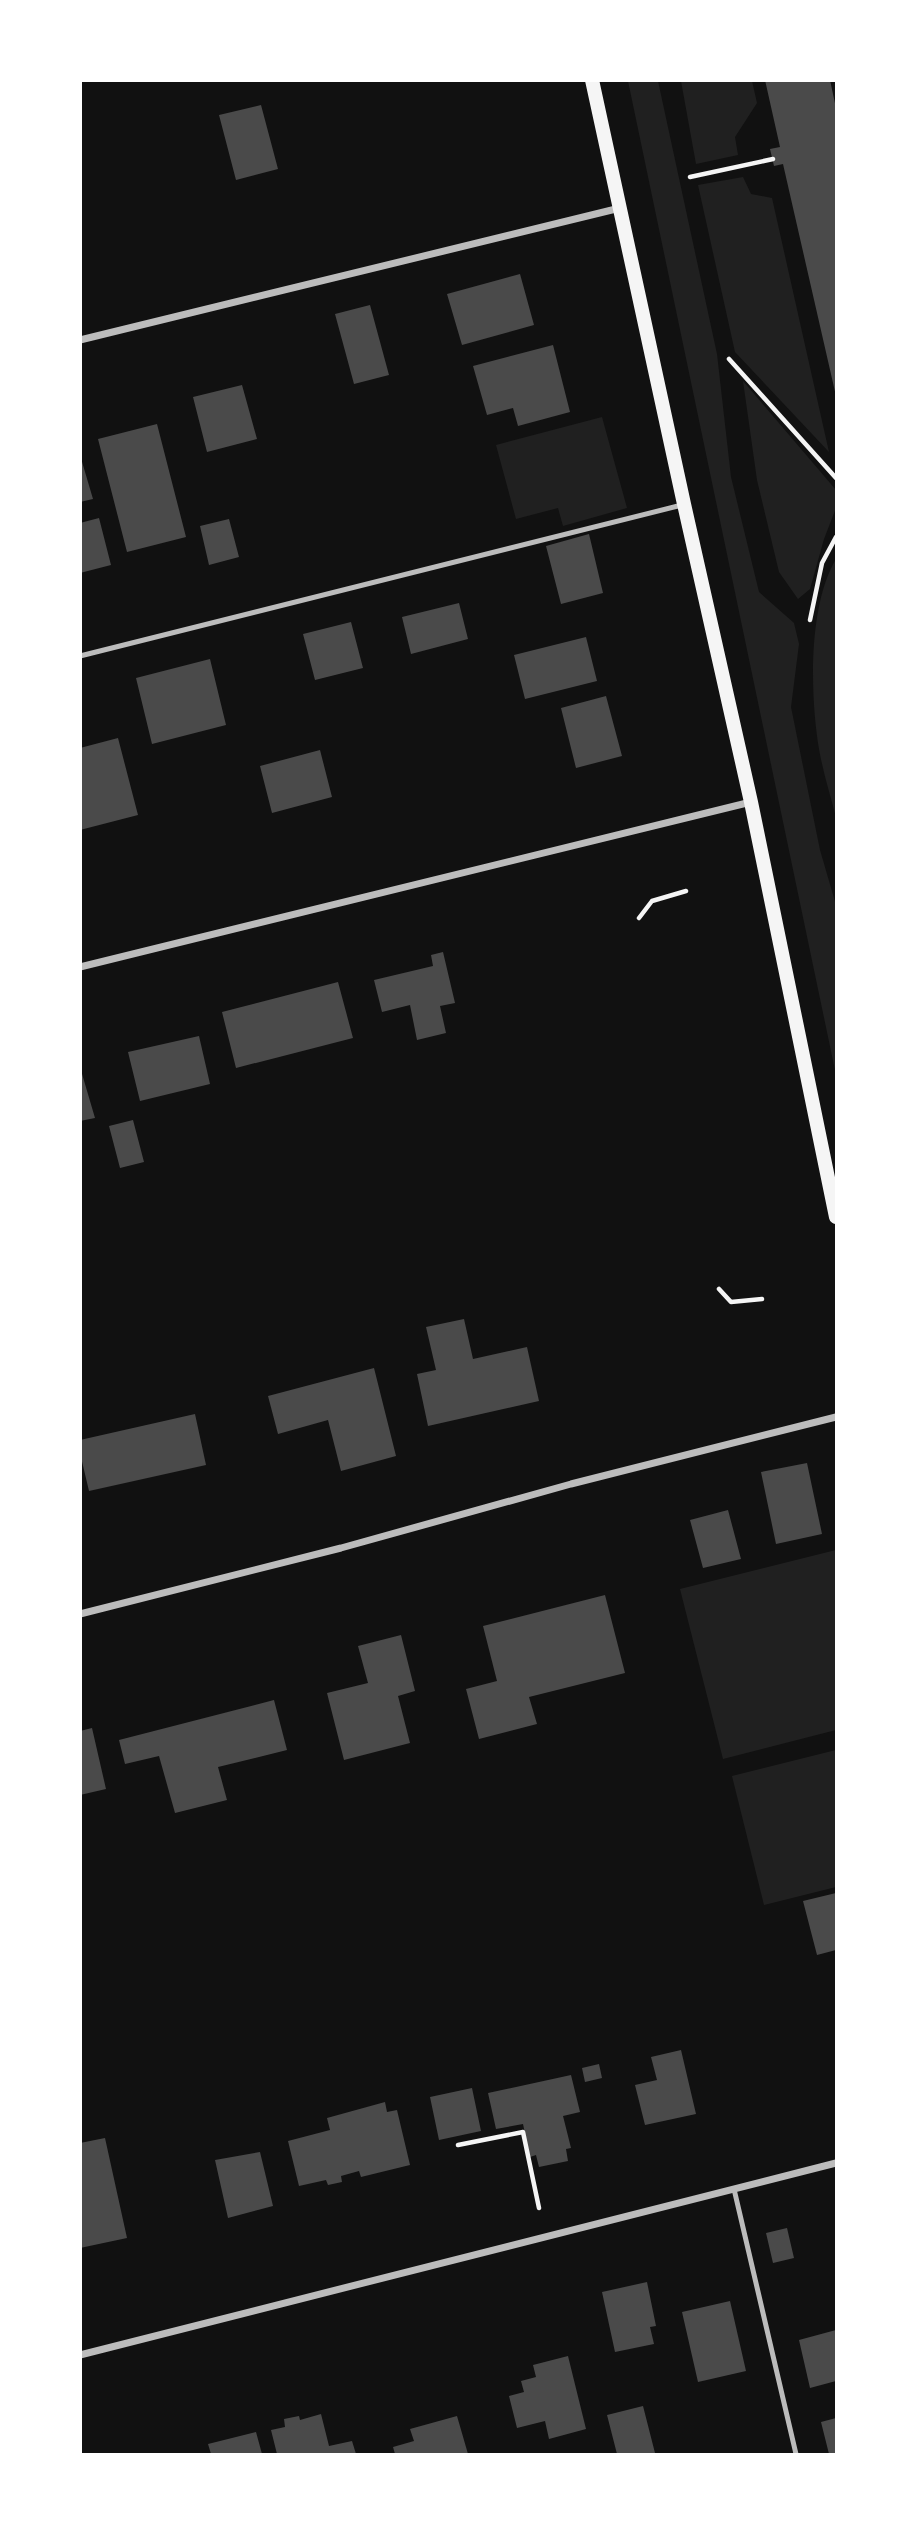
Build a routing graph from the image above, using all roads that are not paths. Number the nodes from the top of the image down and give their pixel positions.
1 (592, 80) edge
2 (620, 208) junction
3 (80, 340) edge
4 (684, 504) junction
5 (80, 656) edge
6 (751, 802) junction
7 (80, 967) edge
8 (836, 1217) edge
9 (836, 1417) edge
10 (80, 1615) edge
11 (836, 2163) edge
12 (734, 2189) junction
13 (80, 2355) edge
14 (796, 2455) edge

1 - 2 main road
2 - 3 street
2 - 4 main road
4 - 5 lane
4 - 6 main road
6 - 7 street
6 - 8 main road
9 - 10 street
11 - 12 street
12 - 13 street
12 - 14 lane

